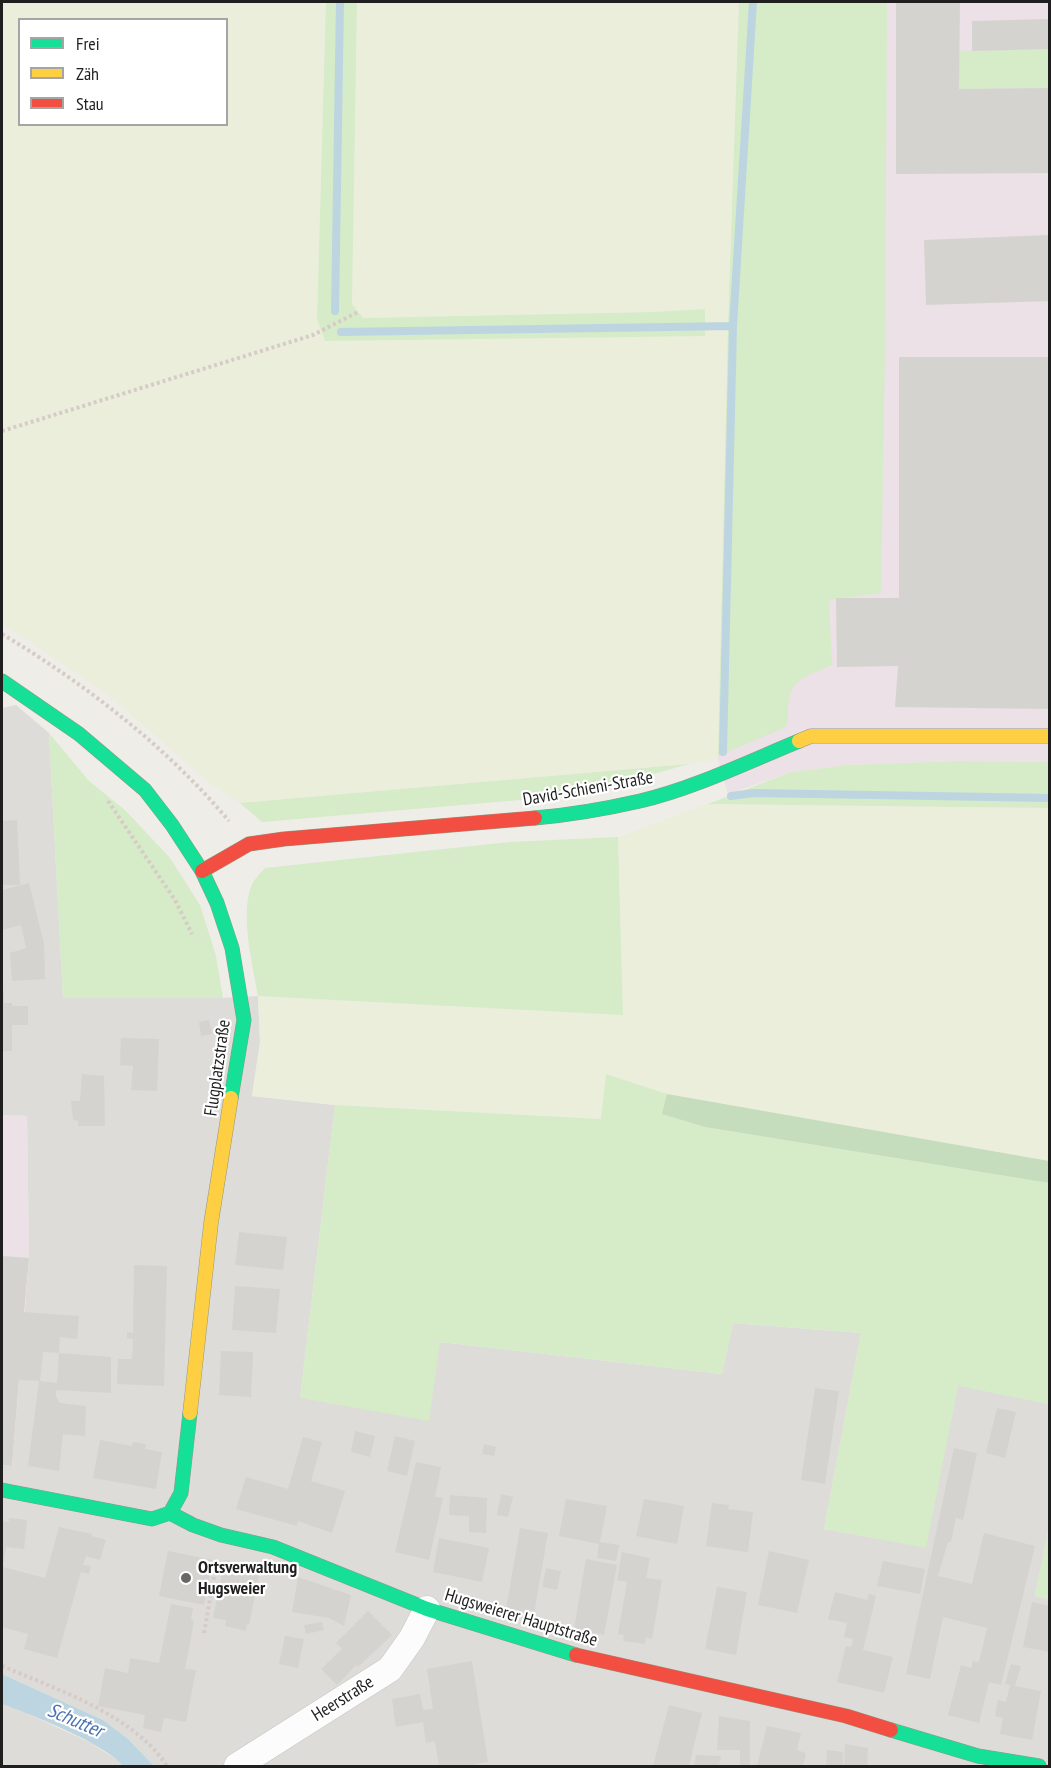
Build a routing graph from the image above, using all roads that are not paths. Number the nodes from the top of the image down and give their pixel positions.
1 (2, 681) edge
2 (1050, 736) edge
3 (202, 871) junction
4 (2, 1490) edge
5 (170, 1513) junction
6 (427, 1609) junction
7 (237, 1767) edge
8 (1039, 1767) edge

1 - 3 street, Flugplatzstraße
2 - 3 street, David-Schieni-Straße
3 - 5 street, Flugplatzstraße
4 - 5 street
5 - 6 street, Hugsweierer Hauptstraße
6 - 7 street, Heerstraße
6 - 8 street, Hugsweierer Hauptstraße

